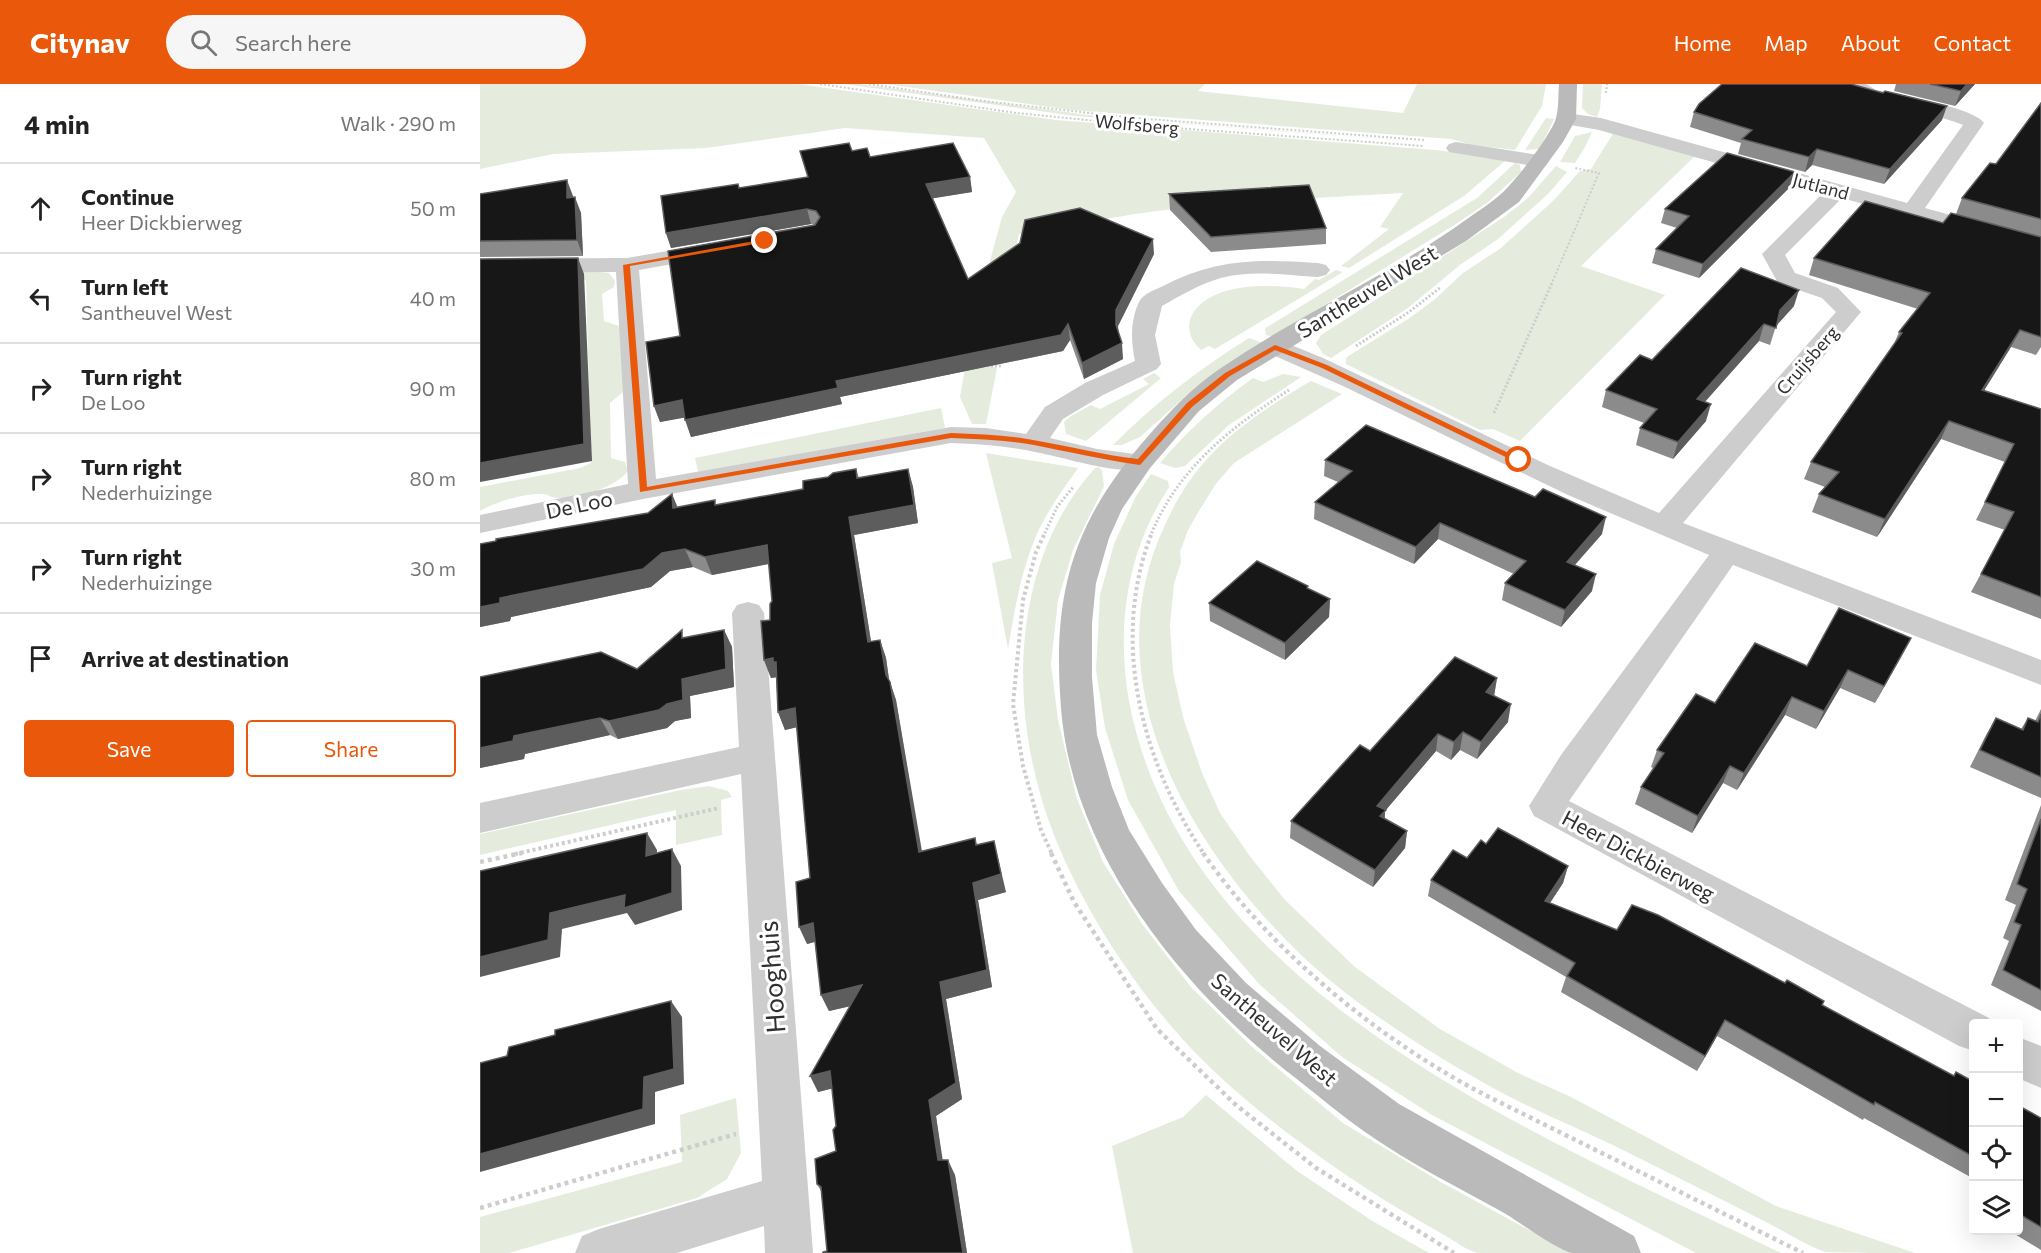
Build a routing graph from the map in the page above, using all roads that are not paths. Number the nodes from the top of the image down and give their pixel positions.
1 (1568, 84) edge
2 (1853, 84) edge
3 (1566, 119) junction
4 (1456, 148) road end
5 (1539, 161) junction
6 (1837, 191) junction
7 (1913, 209) junction
8 (730, 247) edge
9 (2041, 247) edge
10 (627, 265) junction
11 (480, 266) edge
12 (1318, 270) dead end
13 (1275, 347) junction
14 (1034, 442) junction
15 (1140, 462) junction
16 (643, 490) junction
17 (480, 524) edge
18 (1665, 525) junction
19 (1727, 552) junction
20 (748, 613) dead end
21 (2041, 673) edge
22 (757, 757) junction
23 (480, 818) edge
24 (1969, 1029) edge
25 (2023, 1058) edge
26 (2041, 1068) edge
27 (785, 1197) junction
28 (599, 1253) edge
29 (789, 1253) edge
30 (1617, 1253) edge

1 - 3 street, Santheuvel West
2 - 7 street
3 - 5 street, Santheuvel West
3 - 6 street, Jutland
4 - 5 street
5 - 13 street, Santheuvel West
6 - 7 street, Jutland
6 - 18 street, Cruijsberg
7 - 9 street, Jutland
8 - 10 street
10 - 11 street
10 - 16 street
12 - 14 street
13 - 15 street, Santheuvel West
13 - 18 street
14 - 15 street, De Loo
14 - 16 street, De Loo
15 - 30 street, Santheuvel West
16 - 17 street, De Loo
18 - 19 street
19 - 21 street
19 - 24 street, Heer Dickbierweg
20 - 22 street, Hooghuis
22 - 23 street
22 - 27 street, Hooghuis
25 - 26 street
27 - 28 street
27 - 29 street, Hooghuis

